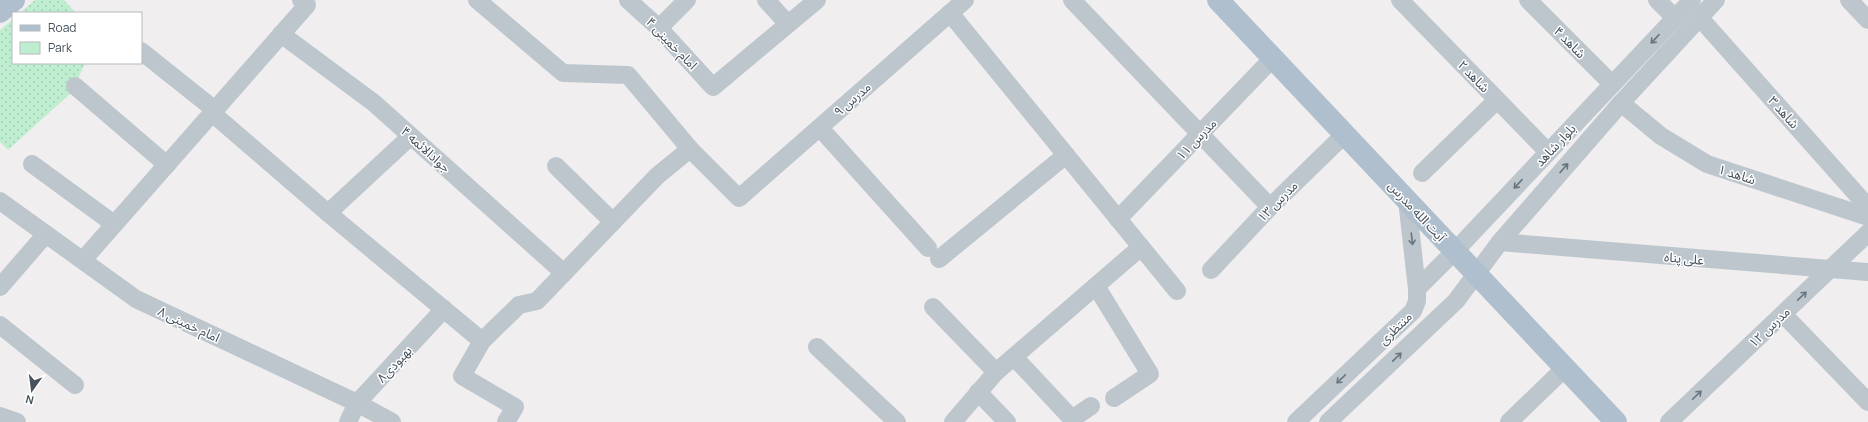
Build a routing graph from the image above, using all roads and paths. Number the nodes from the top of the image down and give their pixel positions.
1 (14, 0) edge
2 (477, 0) edge
3 (628, 0) edge
4 (687, 0) edge
5 (766, 0) edge
6 (817, 0) edge
7 (965, 0) edge
8 (1072, 0) edge
9 (1218, 0) edge
10 (1400, 0) edge
11 (1528, 0) edge
12 (1657, 0) edge
13 (1692, 0) edge
14 (1716, 0) edge
15 (1849, 0) edge
16 (304, 2) edge
17 (0, 12) edge
18 (950, 13) junction
19 (1675, 18) junction
20 (1700, 18) junction
21 (1868, 20) edge
22 (788, 24) junction
23 (659, 28) junction
24 (281, 34) junction
25 (142, 51) edge
26 (1273, 58) junction
27 (1612, 84) junction
28 (75, 86) dead end
29 (1497, 100) junction
30 (1621, 103) junction
31 (214, 111) junction
32 (820, 128) junction
33 (1200, 134) junction
34 (1345, 134) junction
35 (411, 136) junction
36 (690, 149) junction
37 (1548, 152) junction
38 (1066, 155) junction
39 (32, 164) dead end
40 (167, 165) junction
41 (556, 166) dead end
42 (1422, 173) dead end
43 (1407, 200) junction
44 (0, 201) edge
45 (1270, 207) junction
46 (1868, 207) edge
47 (328, 213) junction
48 (1868, 217) edge
49 (1118, 219) junction
50 (613, 222) junction
51 (114, 224) junction
52 (1868, 233) edge
53 (46, 234) junction
54 (1500, 242) junction
55 (1141, 247) junction
56 (1455, 251) junction
57 (83, 260) junction
58 (1211, 270) dead end
59 (1829, 270) junction
60 (564, 272) junction
61 (1868, 272) edge
62 (1477, 274) junction
63 (1096, 286) junction
64 (0, 287) edge
65 (1417, 289) junction
66 (1177, 291) dead end
67 (933, 307) dead end
68 (444, 309) junction
69 (1783, 314) junction
70 (0, 325) edge
71 (482, 341) junction
72 (817, 348) dead end
73 (1015, 358) junction
74 (1362, 359) junction
75 (1566, 368) junction
76 (996, 372) junction
77 (1378, 375) junction
78 (75, 384) dead end
79 (978, 392) junction
80 (1114, 398) dead end
81 (1868, 402) edge
82 (357, 404) junction
83 (1091, 406) dead end
84 (0, 416) edge
85 (17, 422) edge
86 (348, 422) edge
87 (392, 422) edge
88 (506, 422) edge
89 (897, 422) edge
90 (954, 422) edge
91 (1006, 422) edge
92 (1296, 422) edge
93 (1328, 422) edge
94 (1509, 422) edge
95 (1616, 422) edge
96 (1669, 422) edge

1 - 17 main road
2 - 36 street
3 - 23 street, امام خمینی ۴
4 - 23 street
5 - 22 street
6 - 22 street
7 - 18 street, مدرس ۹
8 - 33 street
9 - 26 main road, آیت الله مدرس
10 - 29 street, شاهد ۲
11 - 27 street, شاهد ۴
12 - 19 street
13 - 19 street, بلوار شاهد
14 - 20 street, بلوار شاهد
15 - 21 street
16 - 24 street
18 - 32 street, مدرس ۹
18 - 38 street
19 -> 27 street, بلوار شاهد
20 - 30 street, بلوار شاهد
20 - 46 street, شاهد ۳
22 - 23 street, امام خمینی ۴
24 - 31 street
24 - 35 street, جوادالائمه ۴
25 - 31 street
26 - 33 street, مدرس ۱۱
26 - 34 main road, آیت الله مدرس
27 - 37 street, بلوار شاهد
28 - 40 street
29 - 37 street, شاهد ۲
29 - 42 street
30 - 48 street, شاهد ۱
54 -> 30 street, بلوار شاهد
31 - 40 street
31 - 47 street
32 - 36 street, مدرس ۹
32 - 38 street
33 - 45 street
33 - 49 street, مدرس ۱۱
34 - 43 main road, آیت الله مدرس
34 - 45 street, مدرس ۱۳
35 - 47 street
35 - 60 street, جوادالائمه ۴
36 - 50 street
37 -> 56 street, بلوار شاهد
38 - 49 street
39 - 51 street
40 - 51 street
41 - 50 street
43 - 56 main road, آیت الله مدرس
43 -> 65 street, منتظری
44 - 53 street, امام خمینی ۸
45 - 58 street, مدرس ۱۳
47 - 68 street
49 - 55 street
50 - 60 street
51 - 57 street
52 - 59 street, مدرس ۱۲
53 - 57 street, امام خمینی ۸
53 - 64 street
54 - 59 street, علی پناه
54 - 62 street, بلوار شاهد
55 - 63 street
55 - 66 street
56 - 62 main road, آیت الله مدرس
56 - 65 street, بلوار شاهد
57 - 82 street, امام خمینی ۸
59 - 61 street, علی پناه
69 -> 59 street, مدرس ۱۲
60 - 71 street
62 - 75 main road, آیت الله مدرس
77 -> 62 street, منتظری
63 - 73 street
63 - 80 street
65 - 74 street, منتظری
67 - 76 street
68 - 71 street
68 - 82 street, بهبودی۸
69 - 81 street
96 -> 69 street, مدرس ۱۲
70 - 78 street
71 - 88 street
72 - 89 street
73 - 76 street
73 - 83 street
74 - 77 street
74 -> 92 street, منتظری
75 - 94 street
75 - 95 main road, آیت الله مدرس
76 - 79 street
77 - 93 street, منتظری
79 - 90 street
79 - 91 street
82 - 86 street, بهبودی۸
82 - 87 street, امام خمینی ۸
84 - 85 street

